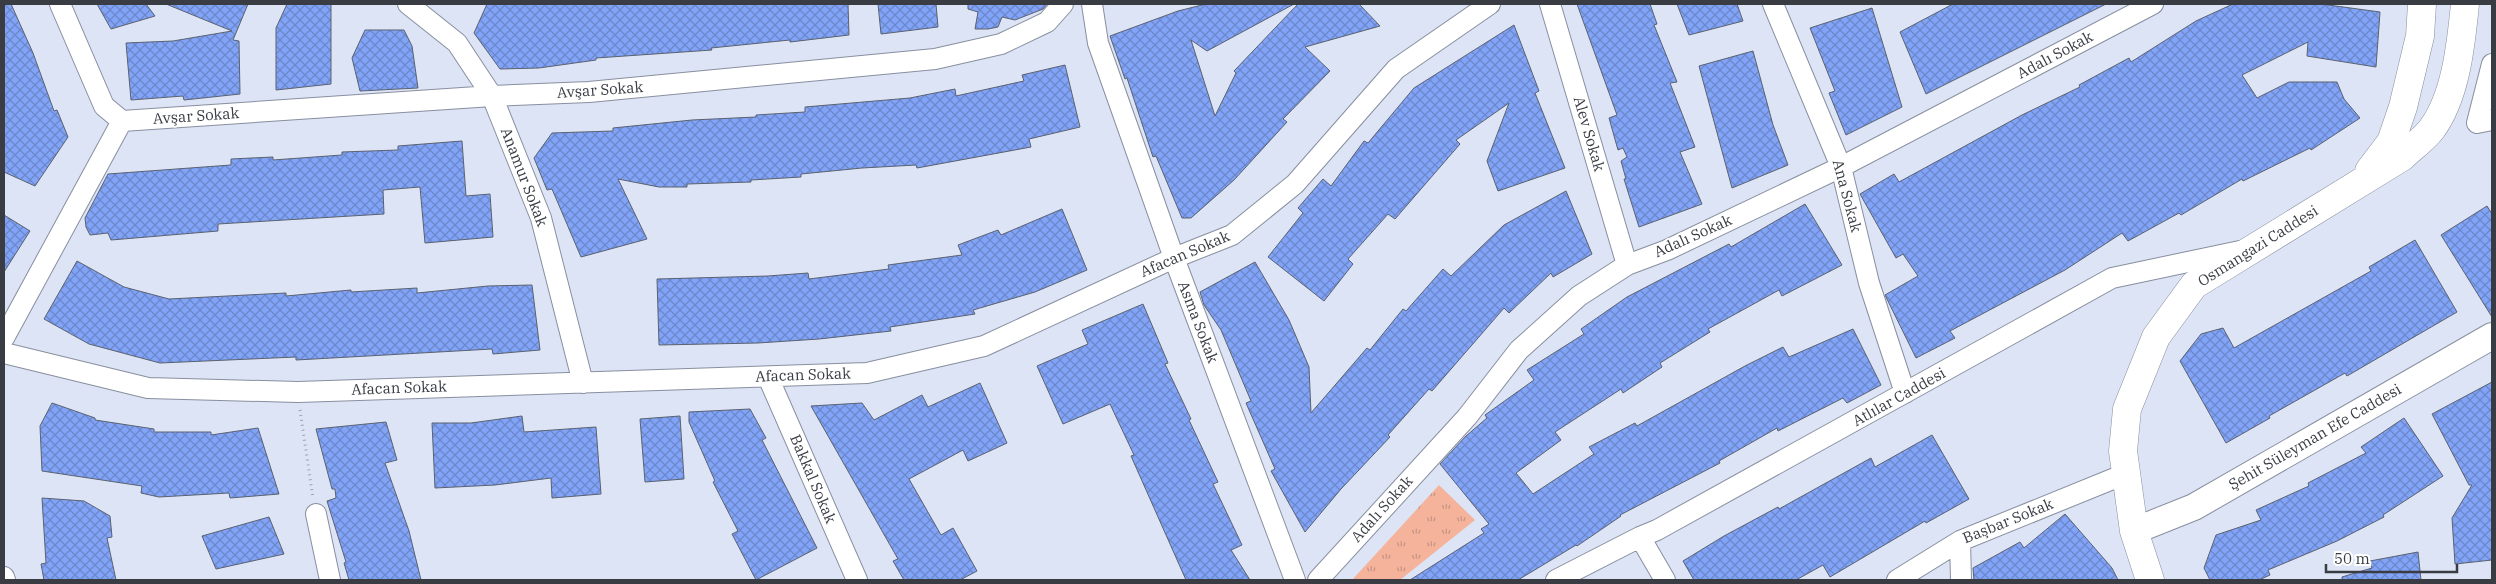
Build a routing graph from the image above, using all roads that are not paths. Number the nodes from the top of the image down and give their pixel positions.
1 (60, 4) edge
2 (408, 4) edge
3 (1063, 4) edge
4 (1092, 4) edge
5 (1490, 4) edge
6 (1550, 4) edge
7 (1773, 4) edge
8 (2154, 4) edge
9 (2422, 4) edge
10 (2465, 4) edge
11 (2492, 64) edge
12 (492, 96) junction
13 (2492, 120) edge
14 (122, 121) junction
15 (1841, 167) junction
16 (2362, 182) junction
17 (2254, 248) junction
18 (1174, 258) junction
19 (1627, 264) junction
20 (2492, 336) edge
21 (4, 338) edge
22 (4, 353) edge
23 (768, 377) junction
24 (583, 382) junction
25 (1905, 394) junction
26 (2125, 474) junction
27 (316, 514) road end
28 (2134, 531) junction
29 (1640, 537) junction
30 (1960, 541) junction
31 (4, 576) edge
32 (5, 580) edge
33 (330, 580) edge
34 (857, 580) edge
35 (1295, 580) edge
36 (1318, 580) edge
37 (1556, 580) edge
38 (1665, 580) edge
39 (1897, 580) edge
40 (1961, 580) edge
41 (2150, 580) edge

1 - 14 street
2 - 12 street, Anamur Sokak
3 - 12 street, Avşar Sokak
4 - 18 street, Asma Sokak
5 - 18 street, Afacan Sokak
6 - 19 street, Alev Sokak
7 - 15 street, Ana Sokak
8 - 15 street, Adalı Sokak
9 - 16 main road
10 - 16 main road, Osmangazi Caddesi
11 - 13 street
12 - 14 street, Avşar Sokak
12 - 24 street, Anamur Sokak
14 - 21 street
15 - 19 street, Adalı Sokak
15 - 25 street, Ana Sokak
16 - 17 main road, Osmangazi Caddesi
17 - 25 street, Atlılar Caddesi
17 - 26 main road, Osmangazi Caddesi
18 - 23 street, Afacan Sokak
18 - 35 street, Asma Sokak
19 - 36 street, Adalı Sokak
20 - 28 street, Şehit Süleyman Efe Caddesi
22 - 24 street, Afacan Sokak
23 - 24 street, Afacan Sokak
23 - 34 street, Bakkal Sokak
25 - 29 street, Atlılar Caddesi
26 - 28 main road, Osmangazi Caddesi
26 - 30 street, Başbar Sokak
27 - 33 street
28 - 41 main road, Osmangazi Caddesi
29 - 37 street, Atlılar Caddesi
29 - 38 street
30 - 39 street, Başbar Sokak
30 - 40 street
31 - 32 street

